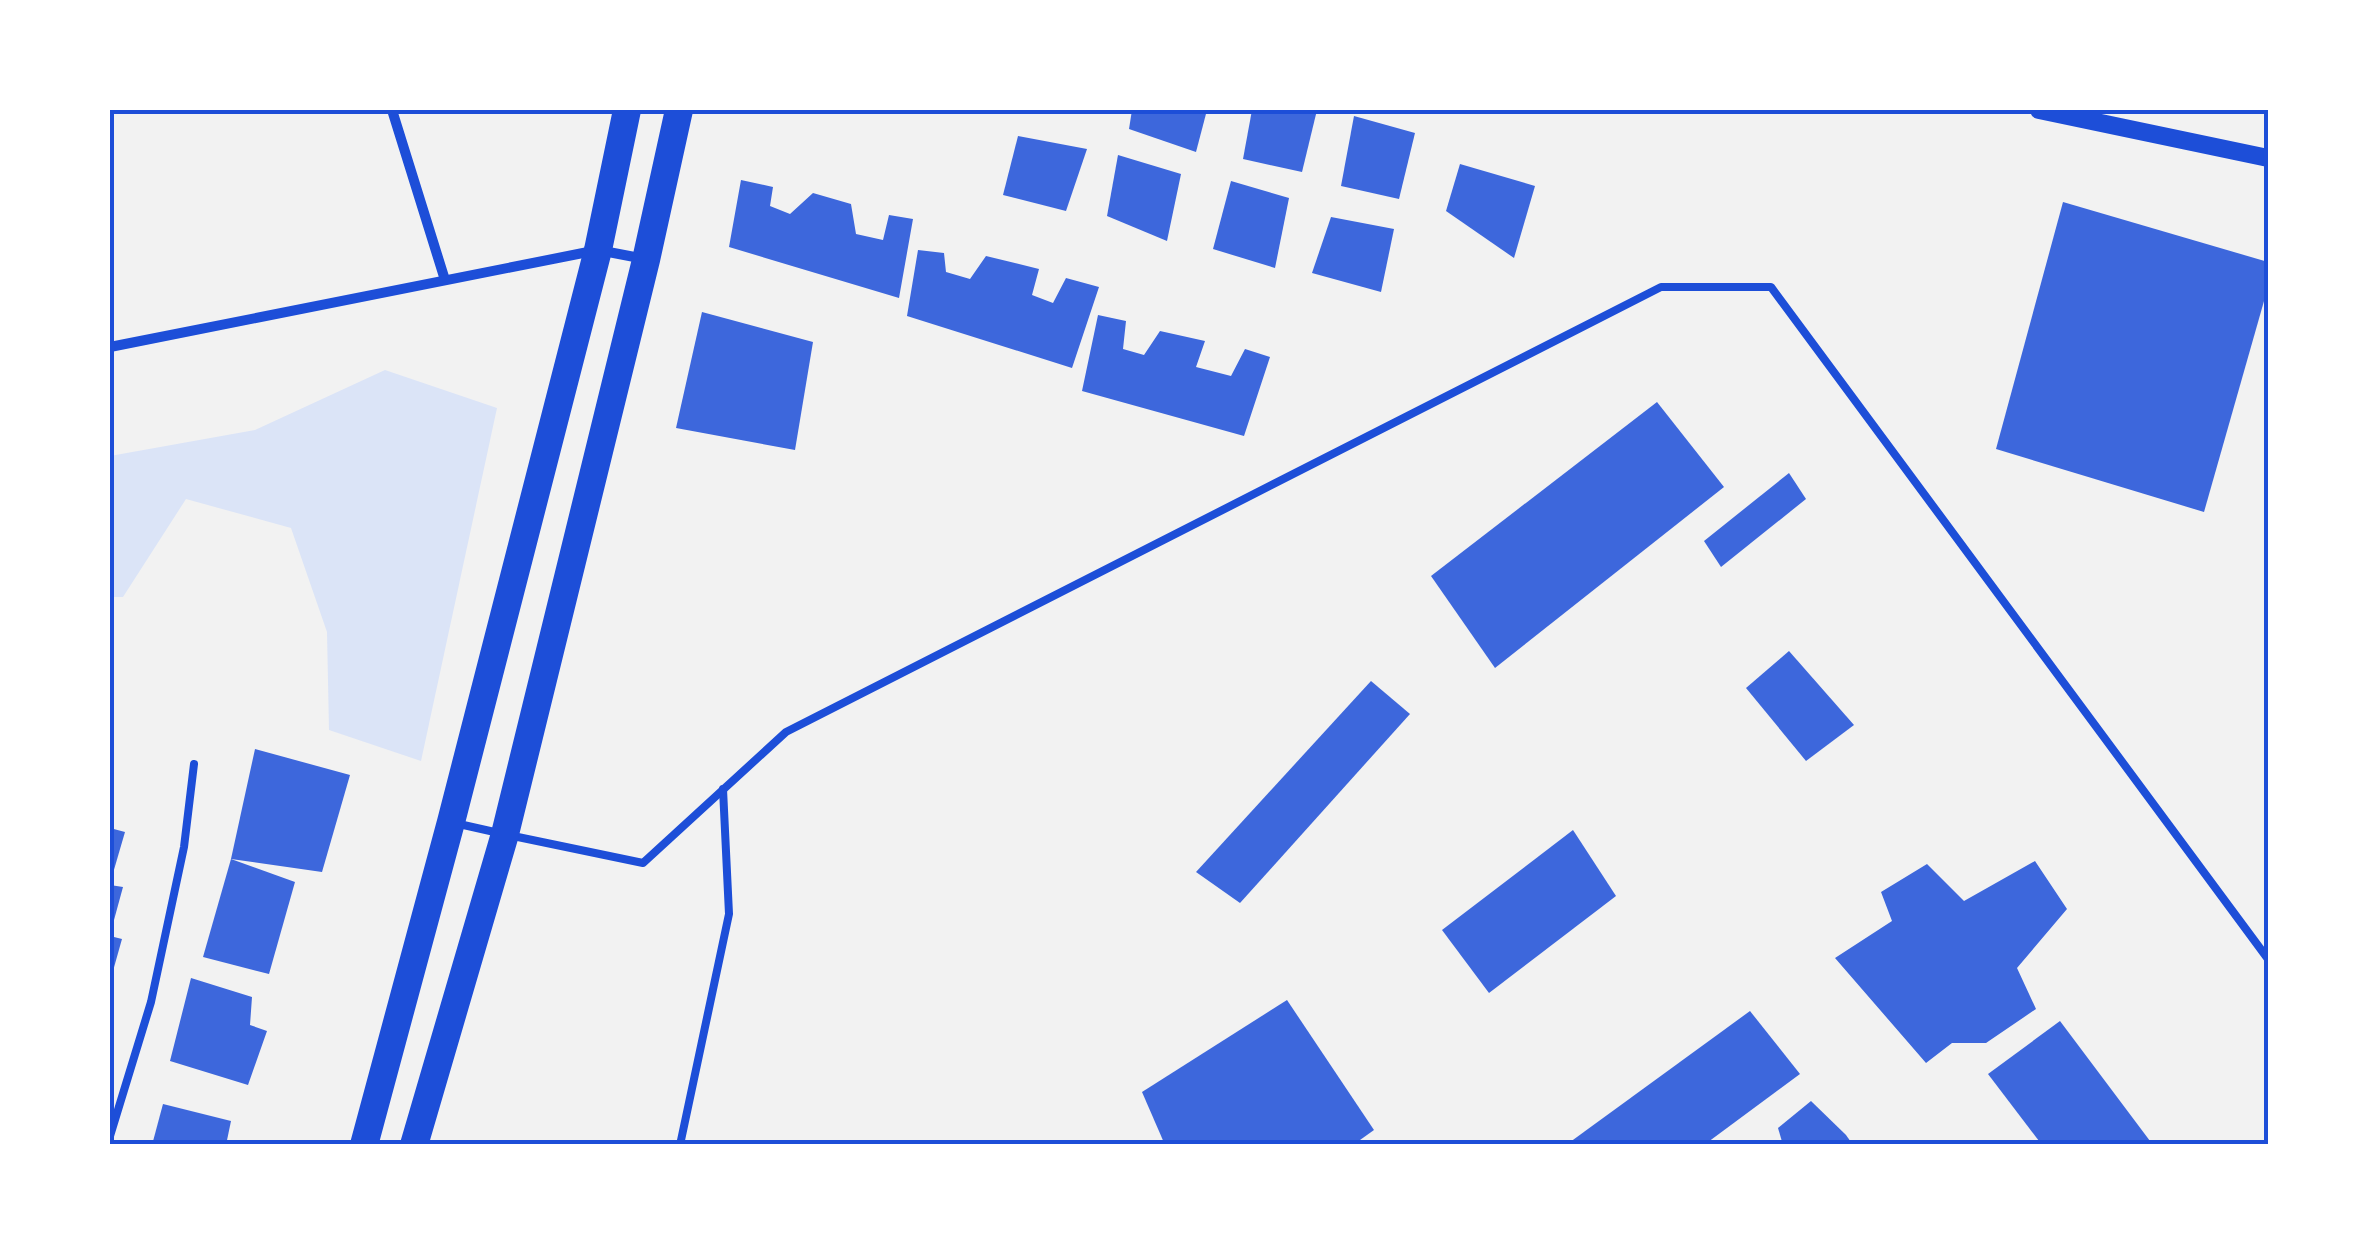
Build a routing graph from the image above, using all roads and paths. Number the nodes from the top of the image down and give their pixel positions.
1 (392, 110) edge
2 (628, 110) edge
3 (678, 110) edge
4 (2039, 110) edge
5 (2268, 158) edge
6 (598, 250) junction
7 (646, 260) junction
8 (445, 280) junction
9 (110, 347) edge
10 (194, 764) dead end
11 (723, 790) junction
12 (452, 822) junction
13 (505, 834) junction
14 (2268, 959) edge
15 (110, 1136) edge
16 (364, 1145) edge
17 (414, 1145) edge
18 (680, 1145) edge

1 - 8 street
2 - 6 highway
3 - 7 highway
4 - 5 street
6 - 7 street
6 - 8 street
6 - 12 highway
7 - 13 highway
8 - 9 street
10 - 15 lane
11 - 13 lane
11 - 14 lane
11 - 18 lane
12 - 13 lane
12 - 16 highway
13 - 17 highway

